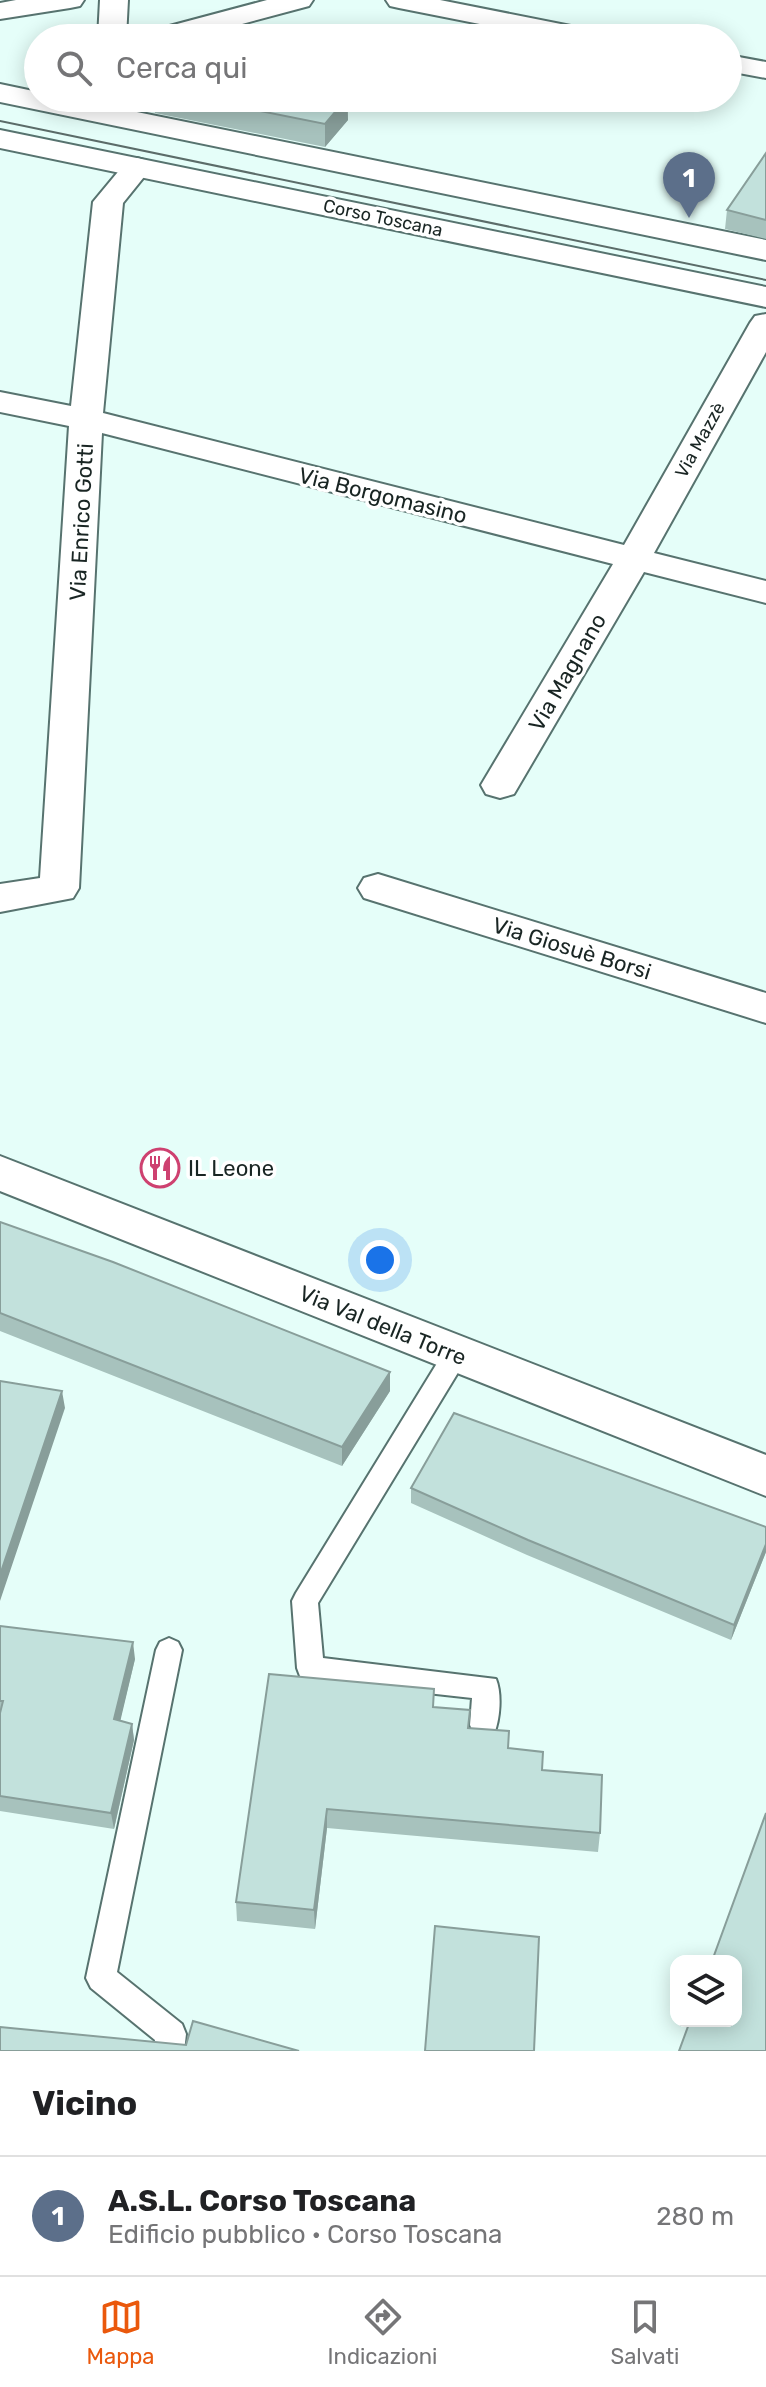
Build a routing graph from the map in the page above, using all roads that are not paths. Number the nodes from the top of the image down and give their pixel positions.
1 (70, 0) edge
2 (114, 0) edge
3 (299, 0) edge
4 (399, 0) edge
5 (0, 11) edge
6 (113, 24) edge
7 (209, 24) edge
8 (520, 24) edge
9 (742, 66) edge
10 (766, 70) edge
11 (0, 93) edge
12 (24, 96) edge
13 (133, 112) edge
14 (0, 139) edge
15 (137, 167) junction
16 (766, 250) edge
17 (766, 297) edge
18 (766, 323) edge
19 (0, 402) edge
20 (86, 419) junction
21 (634, 558) junction
22 (766, 592) edge
23 (500, 785) dead end
24 (378, 888) dead end
25 (0, 898) edge
26 (766, 1008) edge
27 (13, 1184) edge
28 (456, 1354) junction
29 (766, 1476) edge
30 (169, 1650) dead end
31 (484, 1725) dead end
32 (169, 2051) edge

1 - 5 street
2 - 6 street
3 - 7 street
4 - 8 street
9 - 10 street
11 - 12 street
13 - 16 street
14 - 15 street, Corso Toscana
15 - 17 street, Corso Toscana
15 - 20 street, Via Enrico Gotti
18 - 21 street, Via Mazzè
19 - 20 street, Via Borgomasino
20 - 21 street, Via Borgomasino
20 - 25 street, Via Enrico Gotti
21 - 22 street, Via Borgomasino
21 - 23 street, Via Magnano
24 - 26 street, Via Giosuè Borsi
27 - 28 street, Via Val della Torre
28 - 29 street, Via Val della Torre
28 - 31 lane
30 - 32 lane

